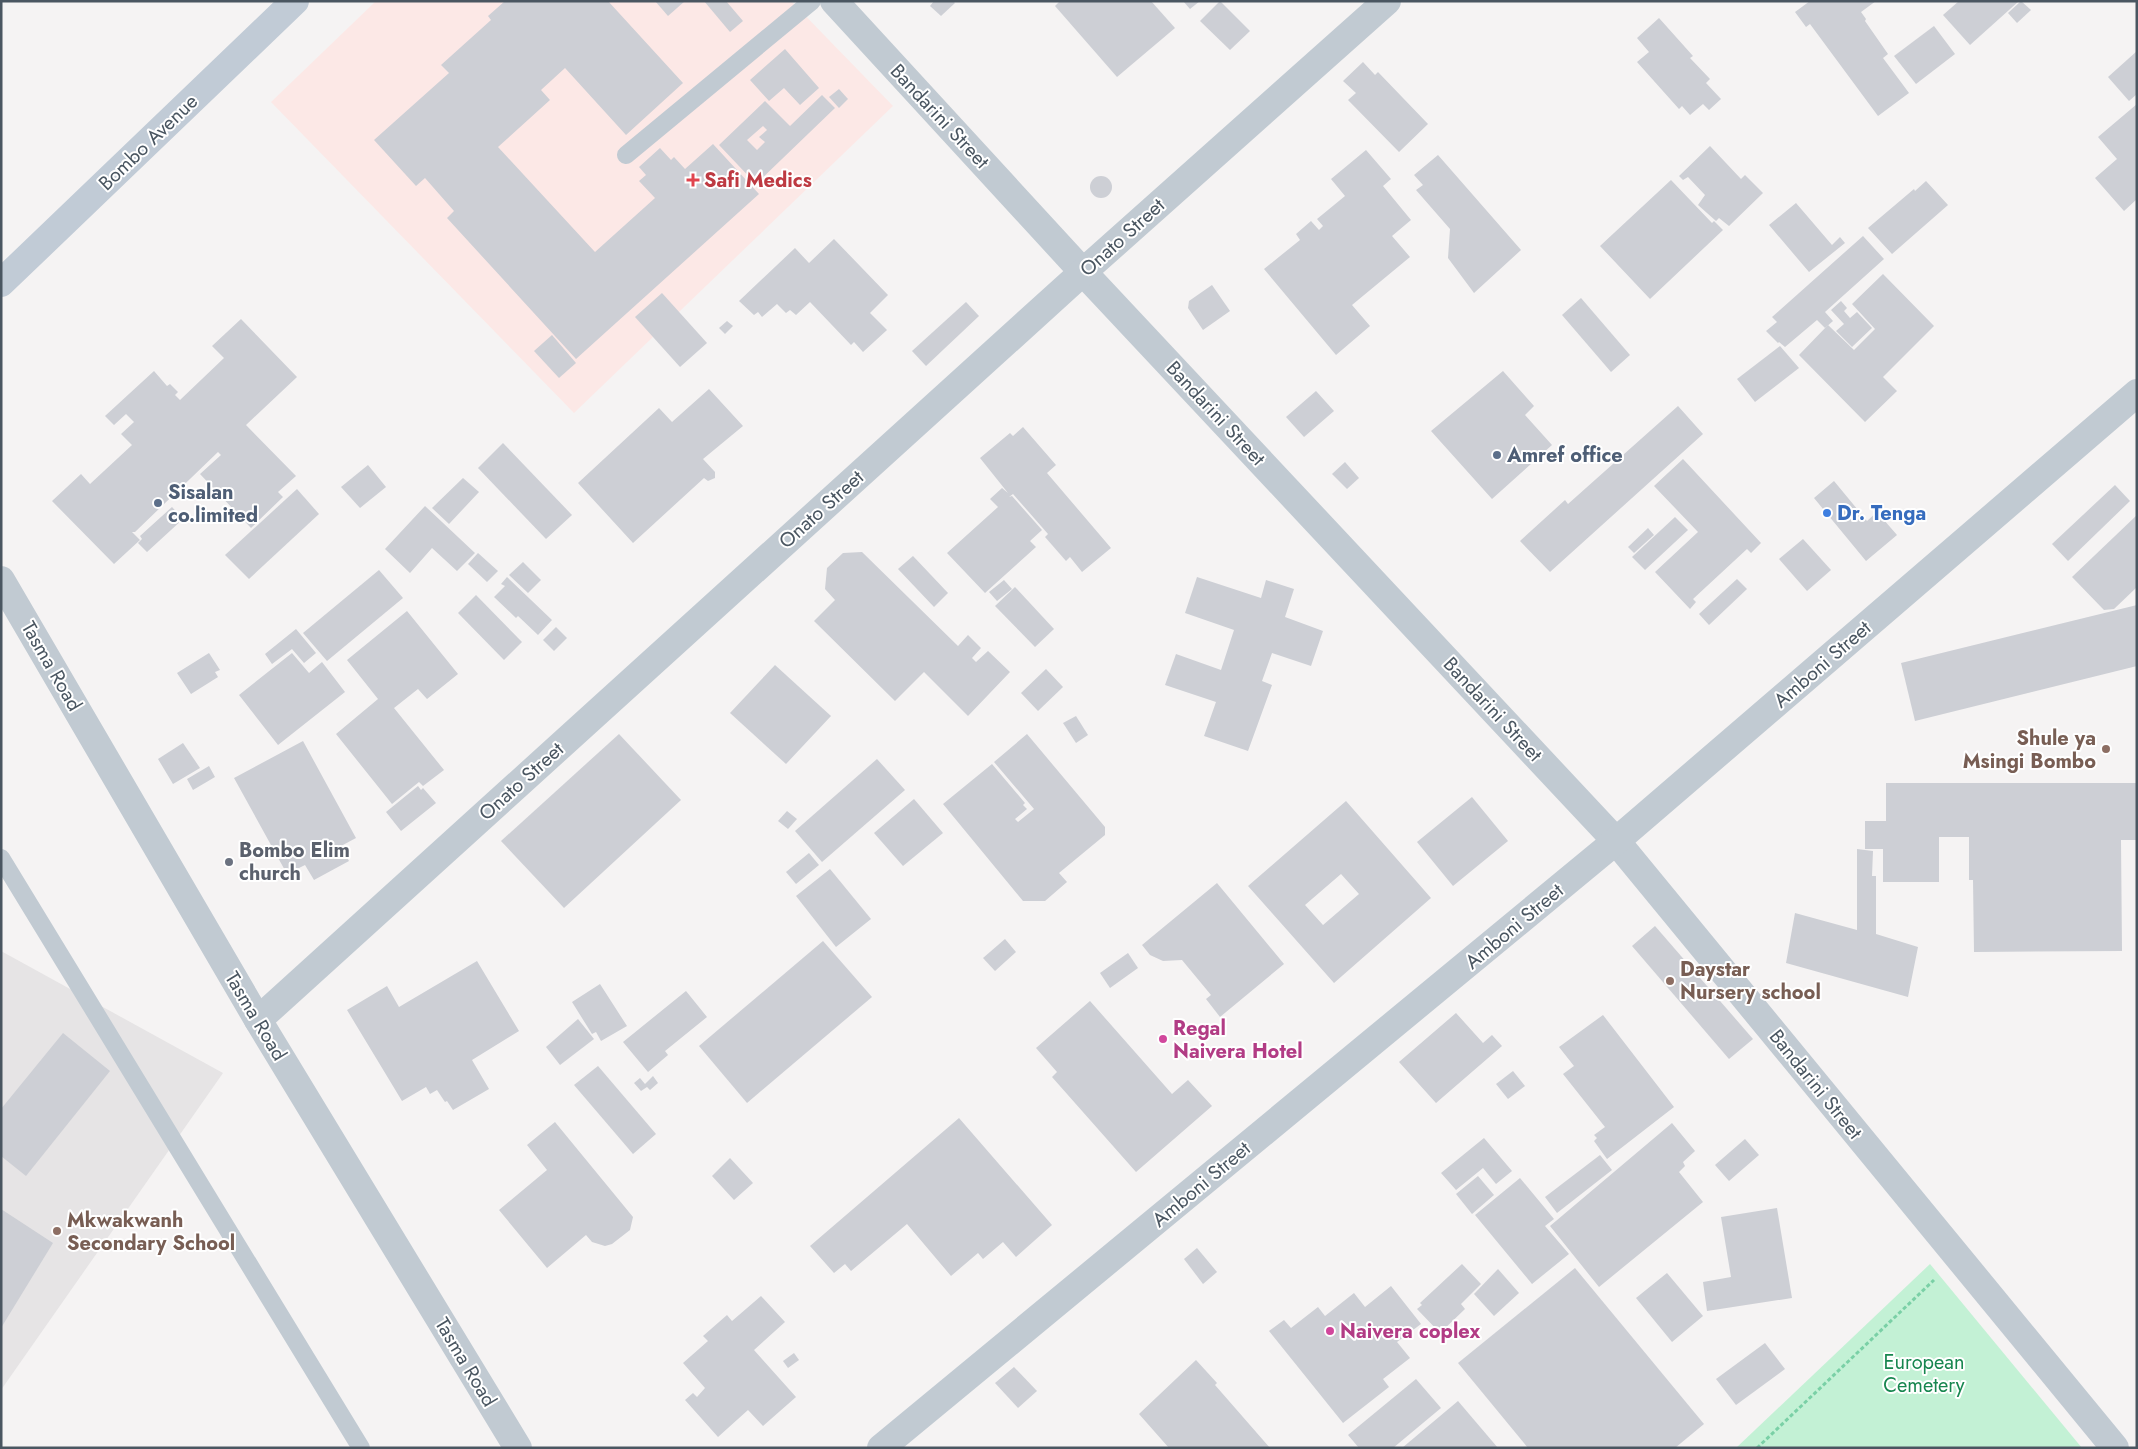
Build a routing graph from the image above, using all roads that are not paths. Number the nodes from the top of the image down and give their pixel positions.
1 (294, 1) edge
2 (812, 1) edge
3 (834, 1) edge
4 (1387, 1) edge
5 (626, 155) dead end
6 (1083, 272) junction
7 (1, 282) edge
8 (2137, 393) edge
9 (1, 580) edge
10 (1616, 841) junction
11 (1, 858) edge
12 (258, 1020) junction
13 (361, 1448) edge
14 (518, 1448) edge
15 (881, 1448) edge
16 (2115, 1448) edge

1 - 7 street, Bombo Avenue
2 - 5 lane
3 - 6 street, Bandarini Street
4 - 6 street, Onato Street
6 - 10 street, Bandarini Street
6 - 12 street, Onato Street
8 - 10 street, Amboni Street
9 - 12 street, Tasma Road
10 - 15 street, Amboni Street
10 - 16 street, Bandarini Street
11 - 13 lane
12 - 14 street, Tasma Road

